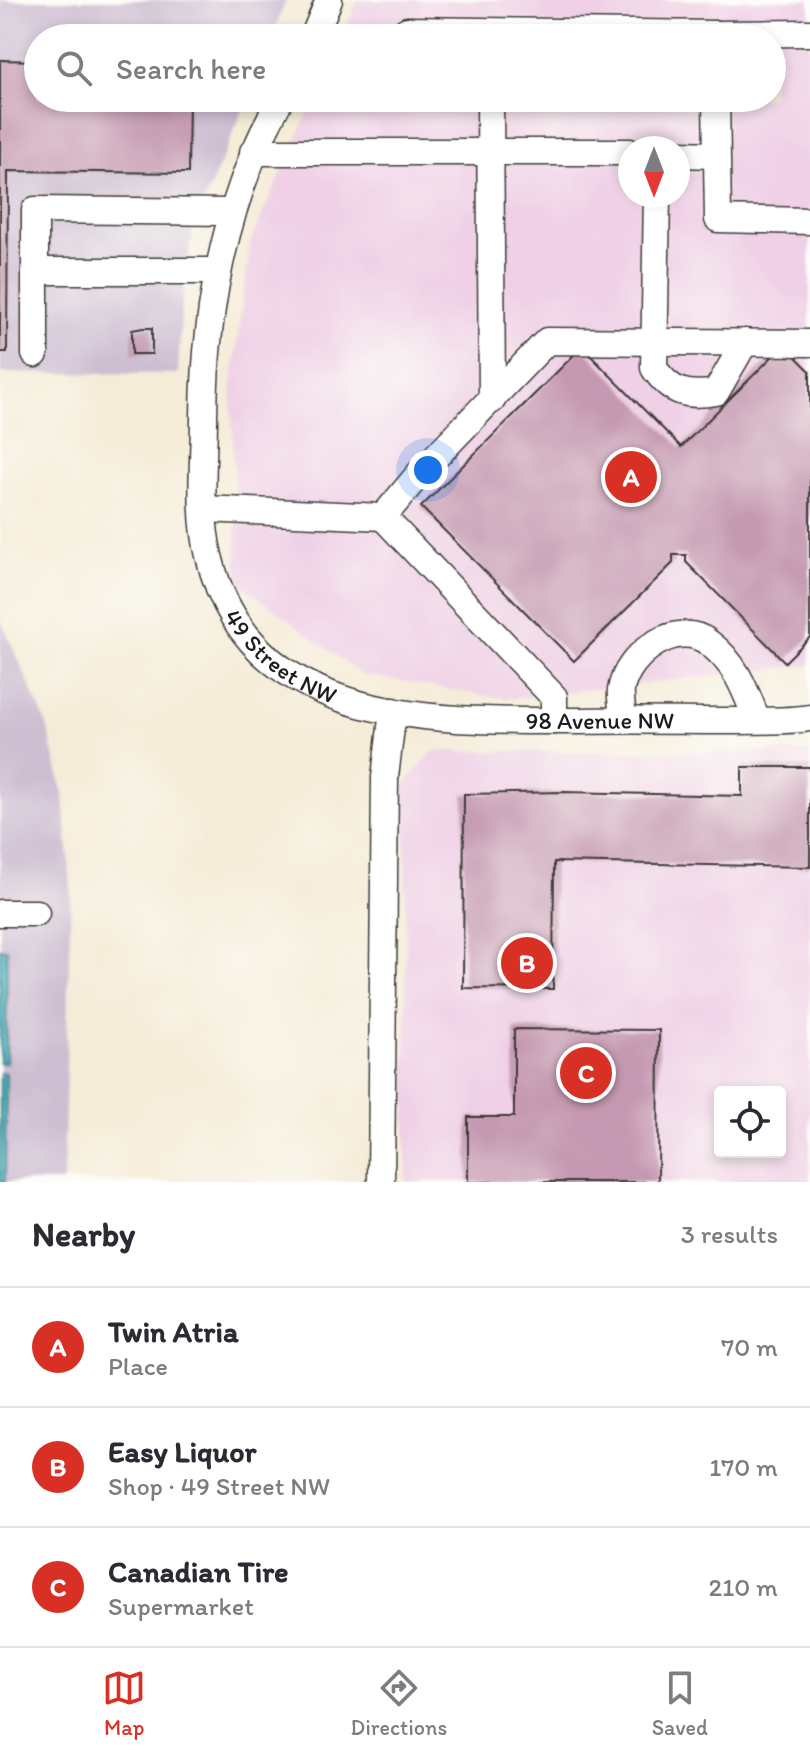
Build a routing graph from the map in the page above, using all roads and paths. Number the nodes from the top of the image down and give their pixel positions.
1 (329, 0) edge
2 (319, 24) edge
3 (810, 33) edge
4 (786, 34) edge
5 (274, 112) edge
6 (490, 112) edge
7 (716, 112) edge
8 (253, 152) junction
9 (618, 152) edge
10 (490, 154) junction
11 (690, 154) edge
12 (716, 155) junction
13 (657, 208) edge
14 (232, 212) junction
15 (810, 221) edge
16 (35, 271) junction
17 (218, 271) junction
18 (655, 341) junction
19 (745, 342) junction
20 (810, 343) edge
21 (35, 354) dead end
22 (492, 400) junction
23 (204, 509) junction
24 (383, 517) junction
25 (393, 711) junction
26 (810, 718) edge
27 (623, 720) junction
28 (757, 720) junction
29 (554, 721) junction
30 (0, 913) edge
31 (36, 913) dead end
32 (381, 1182) edge

1 - 2 street
3 - 4 street
5 - 8 street, 49 Street NW
6 - 10 street
7 - 12 street
8 - 10 street
8 - 14 street, 49 Street NW
9 - 10 street
10 - 22 street
11 - 12 street
12 - 15 street
13 - 18 street
14 - 16 street
14 - 17 street, 49 Street NW
16 - 17 street
16 - 21 street
17 - 23 street, 49 Street NW
18 - 19 street
18 - 19 street
18 - 22 street
19 - 20 street
22 - 24 street
23 - 24 street
23 - 25 street, 49 Street NW
24 - 29 street
25 - 29 street, 98 Avenue NW
25 - 32 street
26 - 28 street, 98 Avenue NW
27 - 28 street, 98 Avenue NW
27 - 28 street
27 - 29 street, 98 Avenue NW
30 - 31 street

